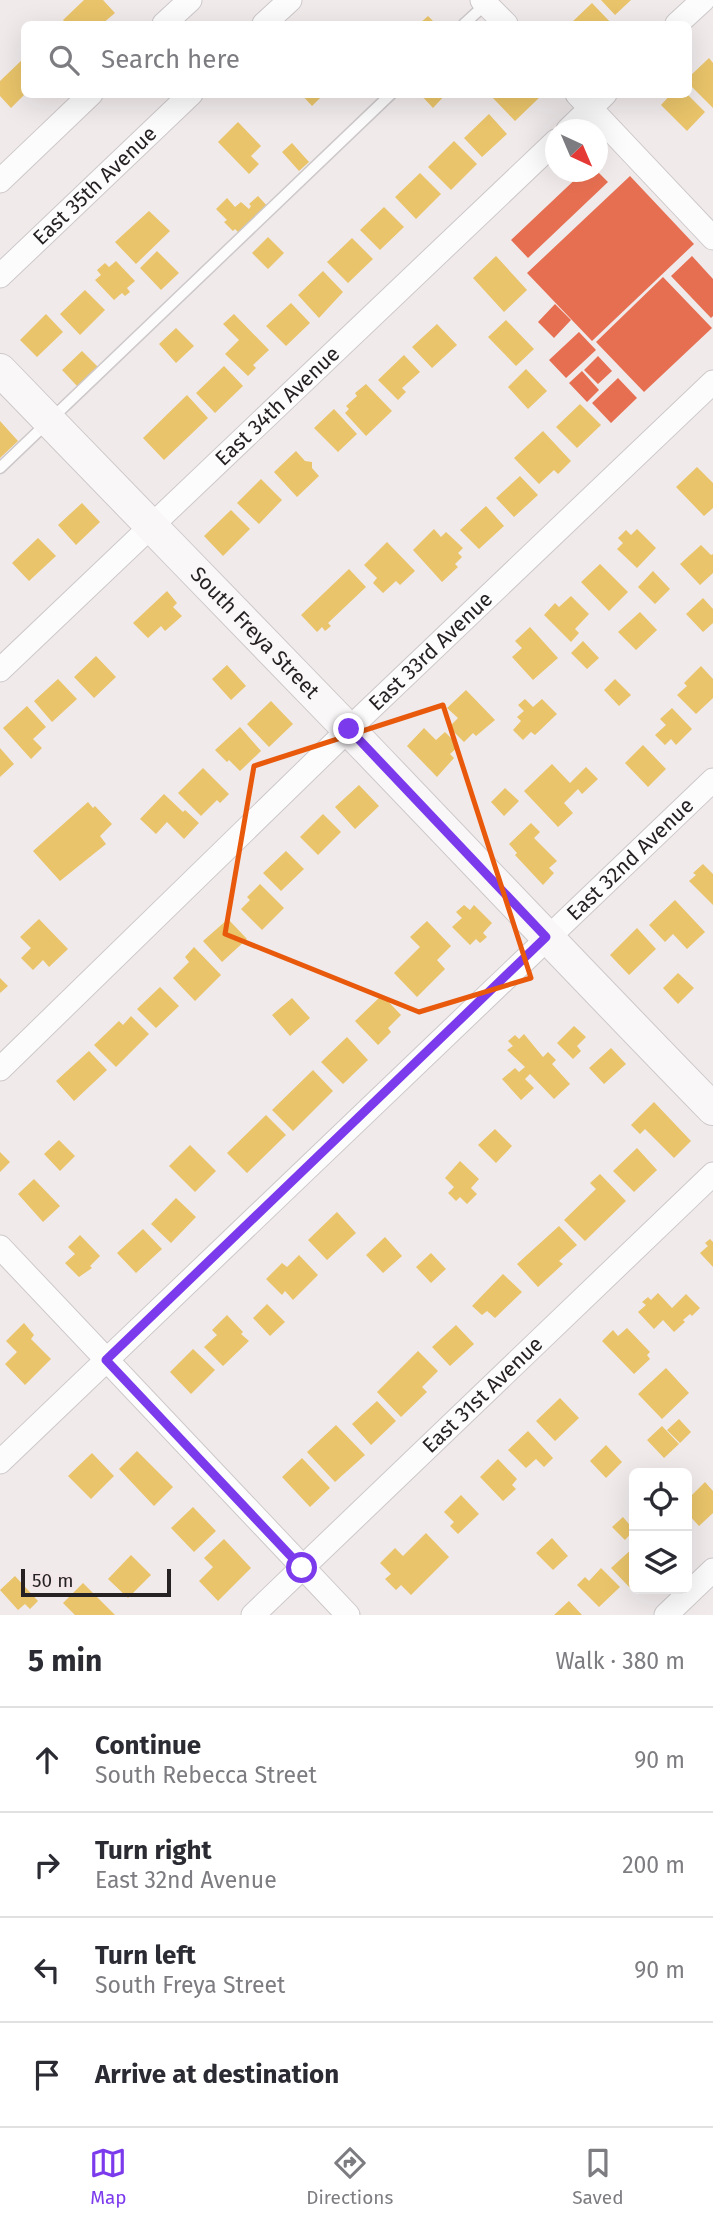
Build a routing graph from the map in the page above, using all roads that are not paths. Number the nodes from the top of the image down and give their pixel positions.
1 (190, 0) edge
2 (290, 0) edge
3 (702, 0) edge
4 (486, 1) edge
5 (167, 21) edge
6 (267, 21) edge
7 (467, 21) edge
8 (503, 21) edge
9 (680, 21) edge
10 (87, 98) edge
11 (187, 98) edge
12 (387, 98) edge
13 (591, 99) edge
14 (576, 119) edge
15 (545, 151) edge
16 (0, 181) edge
17 (713, 238) edge
18 (0, 276) edge
19 (0, 370) edge
20 (713, 382) edge
21 (49, 421) junction
22 (0, 468) edge
23 (149, 527) junction
24 (0, 670) edge
25 (349, 729) junction
26 (713, 780) edge
27 (546, 937) junction
28 (0, 1069) edge
29 (713, 1110) edge
30 (713, 1174) edge
31 (0, 1247) edge
32 (106, 1360) junction
33 (0, 1462) edge
34 (302, 1568) junction
35 (713, 1570) edge
36 (253, 1615) edge
37 (348, 1615) edge
38 (666, 1615) edge

1 - 5 street
2 - 6 street
3 - 9 street
4 - 7 lane
4 - 8 street
10 - 16 street
11 - 18 street, East 35th Avenue
12 - 21 lane
13 - 14 street
13 - 17 street
15 - 23 street, East 34th Avenue
19 - 21 main road, South Freya Street
20 - 25 street, East 33rd Avenue
21 - 22 lane
21 - 23 main road, South Freya Street
23 - 24 street, East 34th Avenue
23 - 25 main road, South Freya Street
25 - 27 main road, South Freya Street
25 - 28 street, East 33rd Avenue
26 - 27 street, East 32nd Avenue
27 - 29 main road, South Freya Street
27 - 32 street, East 32nd Avenue
30 - 34 street, East 31st Avenue
31 - 32 street
32 - 33 street, East 32nd Avenue
32 - 34 street
34 - 36 street, East 31st Avenue
34 - 37 street
35 - 38 street

